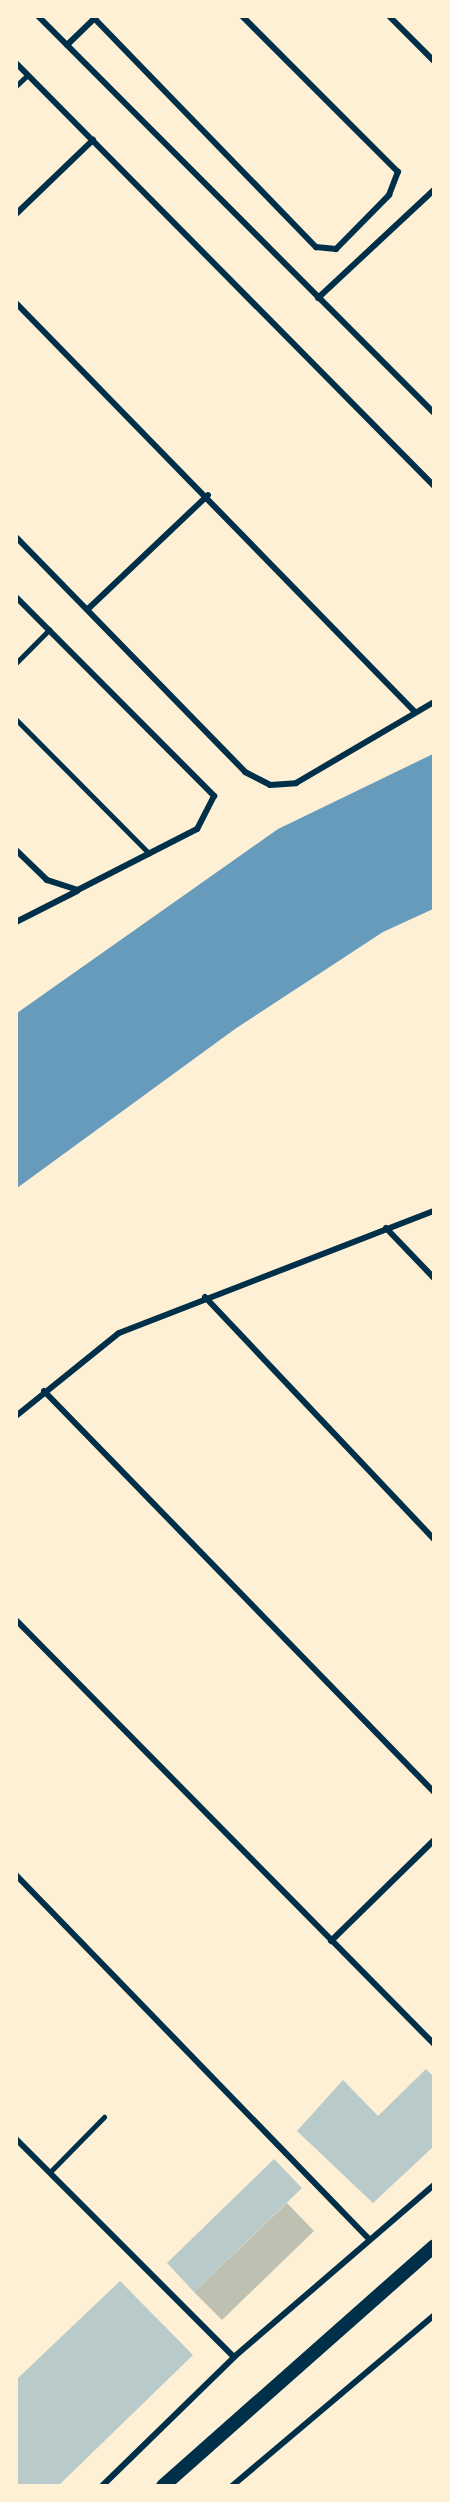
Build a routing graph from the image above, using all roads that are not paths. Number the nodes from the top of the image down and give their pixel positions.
1 (38, 16) edge
2 (242, 16) edge
3 (389, 16) edge
4 (94, 17) edge
5 (67, 45) junction
6 (434, 61) edge
7 (16, 63) edge
8 (28, 75) junction
9 (16, 86) edge
10 (93, 140) junction
11 (434, 190) edge
12 (16, 214) edge
13 (318, 298) junction
14 (16, 303) edge
15 (434, 413) edge
16 (434, 486) edge
17 (208, 495) junction
18 (16, 537) edge
19 (16, 597) edge
20 (89, 608) junction
21 (49, 630) junction
22 (16, 663) edge
23 (434, 702) edge
24 (414, 711) junction
25 (16, 719) edge
26 (16, 850) edge
27 (149, 853) junction
28 (78, 890) junction
29 (16, 922) edge
30 (434, 1211) edge
31 (386, 1228) junction
32 (434, 1278) edge
33 (205, 1297) junction
34 (44, 1391) junction
35 (16, 1416) edge
36 (434, 1539) edge
37 (16, 1620) edge
38 (434, 1791) edge
39 (434, 1840) edge
40 (16, 1875) edge
41 (331, 1941) junction
42 (434, 2044) edge
43 (104, 2117) dead end
44 (16, 2139) edge
45 (50, 2172) junction
46 (434, 2185) edge
47 (368, 2238) junction
48 (434, 2246) edge
49 (434, 2315) edge
50 (234, 2357) junction
51 (102, 2486) edge
52 (163, 2486) edge
53 (232, 2486) edge

1 - 5 street
2 - 4 street
3 - 6 street
4 - 5 street
5 - 13 street
7 - 8 street
8 - 9 lane
8 - 10 street
10 - 12 street
10 - 16 street
11 - 13 street
13 - 15 street
14 - 17 street
17 - 20 street
17 - 24 street
18 - 20 street
19 - 21 street
20 - 24 street
21 - 22 lane
21 - 27 street
23 - 24 street
25 - 27 lane
26 - 28 street
27 - 28 street
28 - 29 street
30 - 31 street
31 - 32 street
31 - 33 street
33 - 34 street
33 - 36 street
34 - 35 street
34 - 38 street
37 - 41 street
39 - 41 street
40 - 47 street
41 - 42 street
43 - 45 lane
44 - 45 street
45 - 50 street
46 - 47 street
47 - 50 street
48 - 52 main road
49 - 53 street
50 - 51 street

